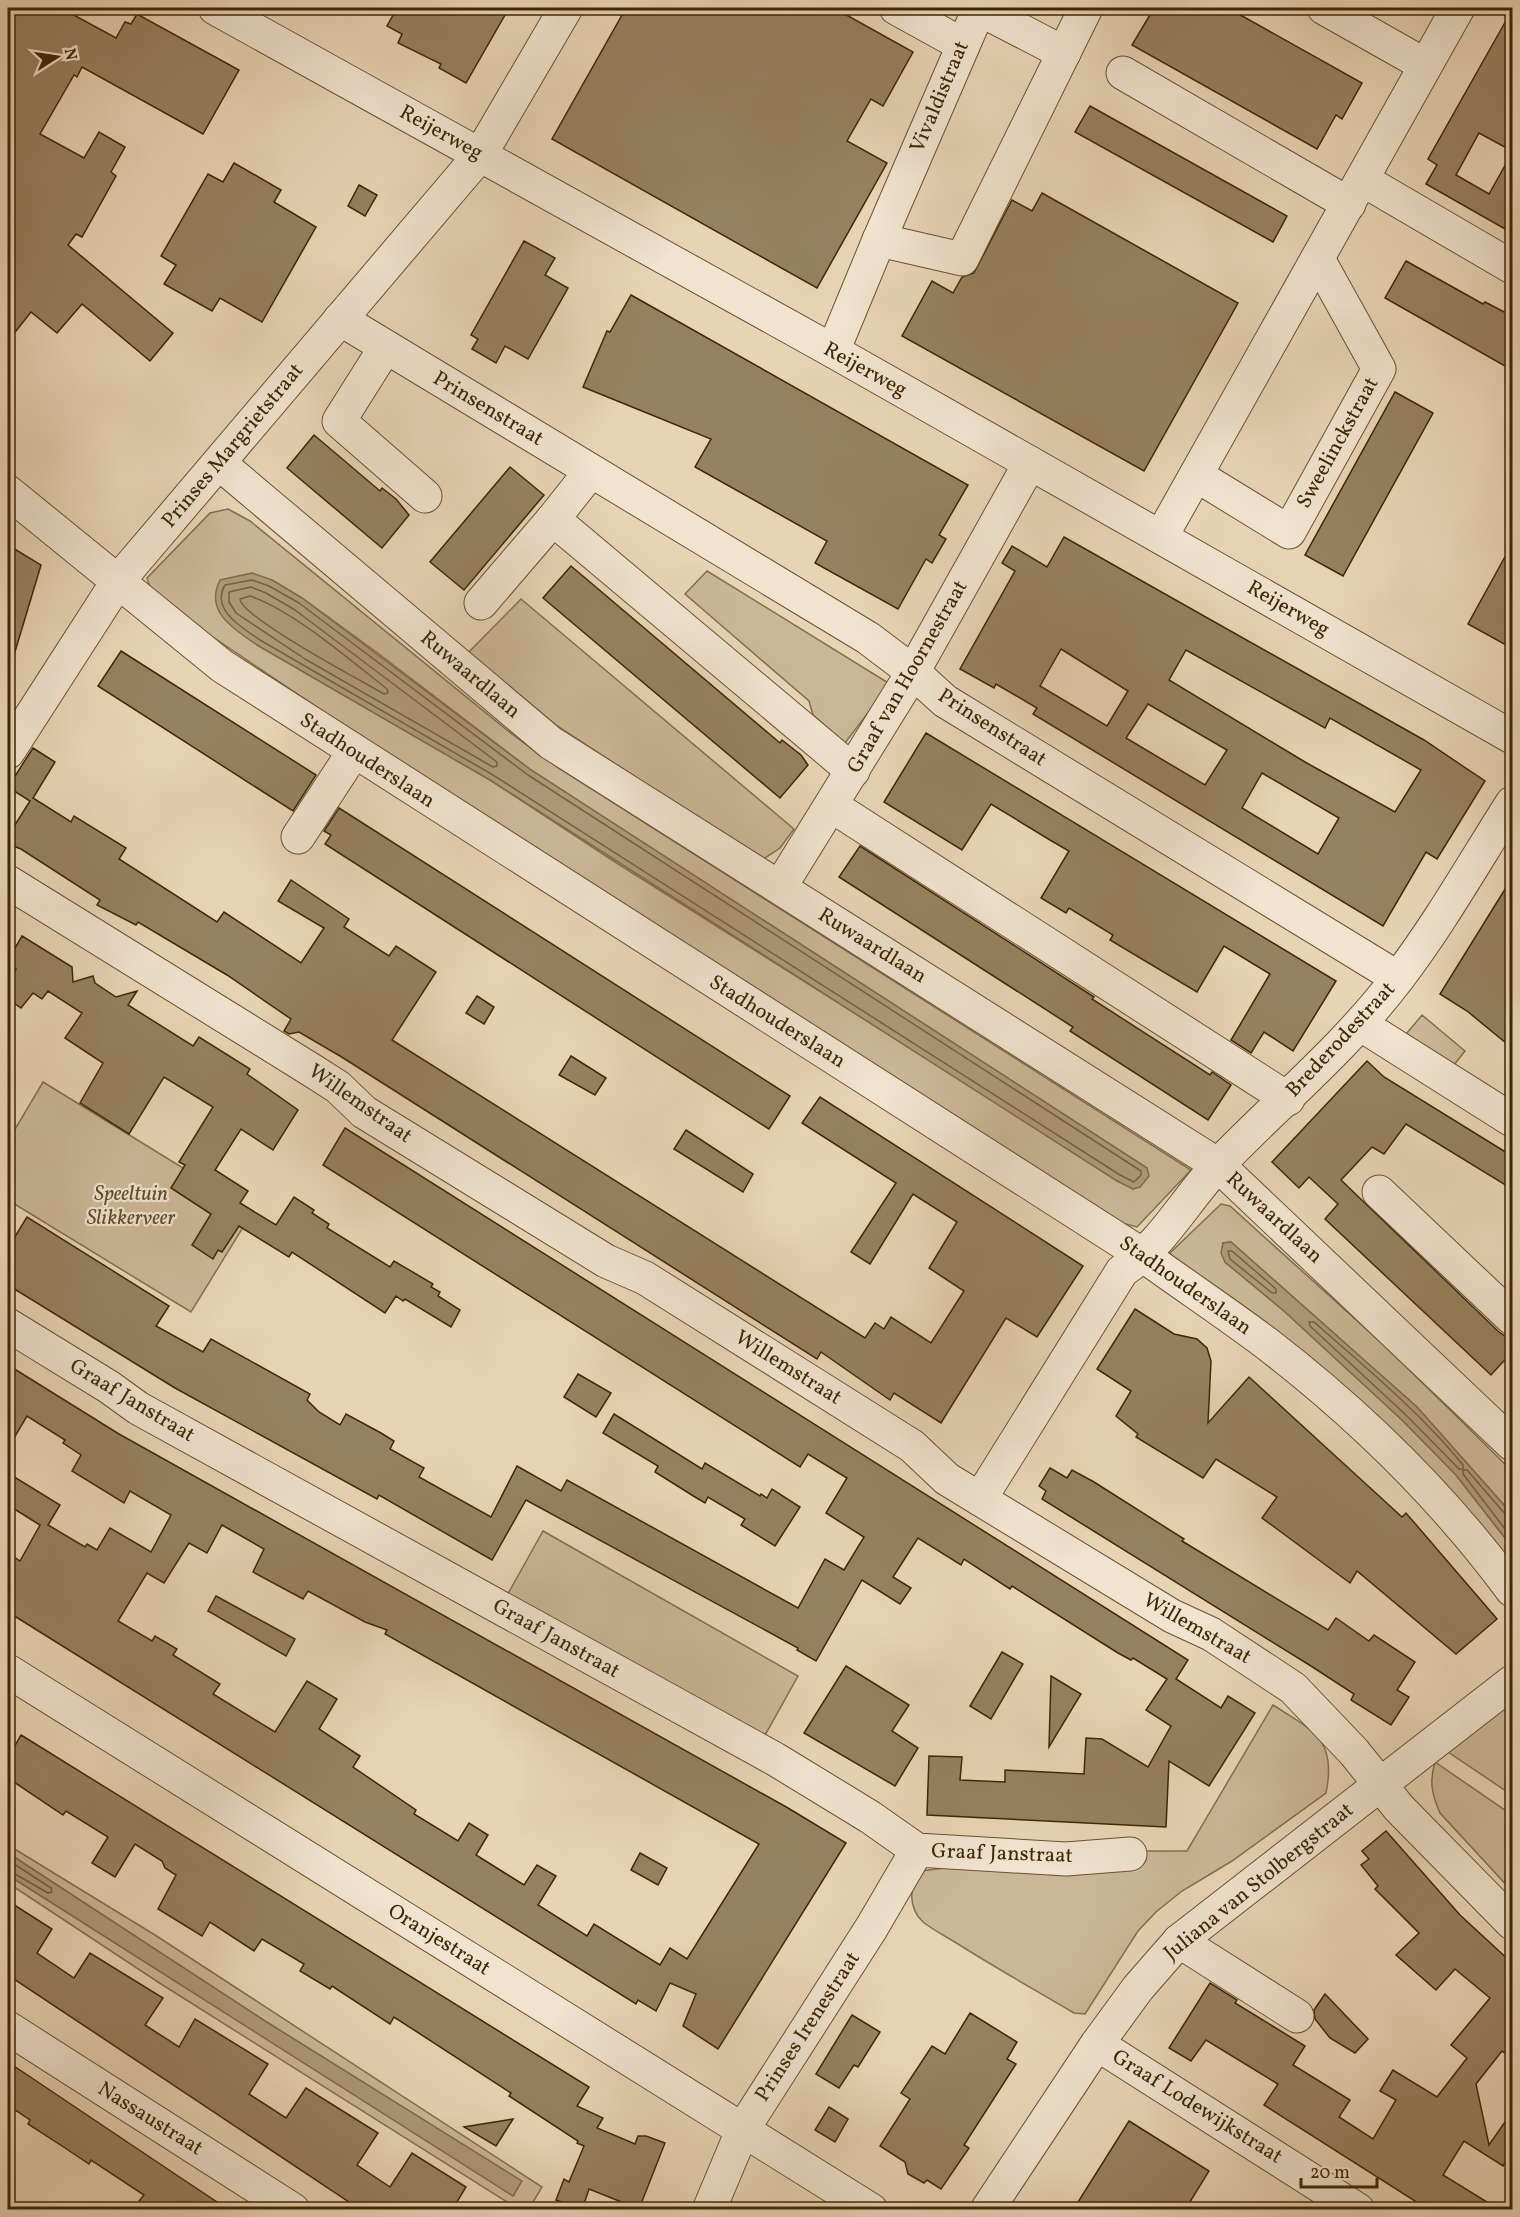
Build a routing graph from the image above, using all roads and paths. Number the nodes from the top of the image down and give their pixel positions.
1 (215, 8) edge
2 (566, 8) edge
3 (896, 8) edge
4 (1086, 8) edge
5 (1324, 8) edge
6 (1458, 8) edge
7 (963, 45) junction
8 (1064, 52) junction
9 (1425, 65) junction
10 (1123, 72) dead end
11 (480, 155) junction
12 (1356, 192) junction
13 (879, 240) junction
14 (1318, 259) junction
15 (1512, 267) edge
16 (340, 319) junction
17 (385, 348) junction
18 (833, 351) junction
19 (219, 463) junction
20 (1030, 463) junction
21 (591, 471) junction
22 (1196, 476) junction
23 (8, 492) edge
24 (424, 496) dead end
25 (553, 519) junction
26 (1161, 537) junction
27 (118, 581) junction
28 (481, 603) dead end
29 (913, 672) junction
30 (1512, 737) edge
31 (8, 752) edge
32 (353, 753) junction
33 (853, 771) junction
34 (1512, 803) edge
35 (832, 806) junction
36 (298, 837) dead end
37 (8, 882) edge
38 (780, 887) junction
39 (1398, 978) junction
40 (1359, 1024) junction
41 (1288, 1099) junction
42 (1512, 1120) edge
43 (1218, 1165) junction
44 (1379, 1192) dead end
45 (1144, 1256) junction
46 (1512, 1318) edge
47 (8, 1325) edge
48 (1506, 1425) edge
49 (980, 1499) junction
50 (1512, 1590) edge
51 (8, 1671) edge
52 (1512, 1682) edge
53 (1380, 1785) junction
54 (917, 1851) junction
55 (1130, 1854) dead end
56 (1512, 1923) edge
57 (1179, 1941) junction
58 (1297, 2016) dead end
59 (8, 2028) edge
60 (1097, 2044) junction
61 (743, 2129) junction
62 (293, 2210) edge
63 (709, 2210) edge
64 (871, 2210) edge
65 (987, 2210) edge
66 (1358, 2210) edge

1 - 11 street, Reijerweg
2 - 11 street, Prinses Margrietstraat
3 - 7 street
4 - 8 street
5 - 9 street
6 - 9 street
7 - 8 street, Vivaldistraat
7 - 13 street, Vivaldistraat
8 - 13 street
9 - 12 street
10 - 12 street
11 - 16 street, Prinses Margrietstraat
11 - 18 street, Reijerweg
12 - 14 street
12 - 15 street
13 - 18 street, Vivaldistraat
14 - 22 street
14 - 22 street, Sweelinckstraat
16 - 17 street, Prinsenstraat
16 - 19 street, Prinses Margrietstraat
17 - 21 street, Prinsenstraat
17 - 24 street
18 - 20 street, Reijerweg
19 - 27 street, Prinses Margrietstraat
19 - 38 street, Ruwaardlaan
20 - 26 street, Reijerweg
20 - 29 street, Graaf van Hoornestraat
21 - 25 street
21 - 29 street, Prinsenstraat
22 - 26 street
23 - 27 street, Stadhouderslaan
25 - 28 street
25 - 33 street
26 - 30 street, Reijerweg
27 - 31 street, Prinses Margrietstraat
27 - 32 street, Stadhouderslaan
29 - 33 street, Graaf van Hoornestraat
29 - 39 street, Prinsenstraat
32 - 36 street
32 - 45 street, Stadhouderslaan
33 - 35 street, Graaf van Hoornestraat
34 - 39 street, Brederodestraat
35 - 38 street, Graaf van Hoornestraat
35 - 41 street
37 - 49 street, Willemstraat
38 - 43 street, Ruwaardlaan
39 - 40 street, Brederodestraat
40 - 41 street, Brederodestraat
40 - 42 street
41 - 43 street, Brederodestraat
43 - 45 street, Brederodestraat
43 - 48 street, Ruwaardlaan
44 - 46 street
45 - 49 street, Brederodestraat
45 - 50 street, Stadhouderslaan
47 - 54 street, Graaf Janstraat
49 - 53 street, Willemstraat
51 - 61 street, Oranjestraat
52 - 53 street, Juliana van Stolbergstraat
53 - 56 street, Willemstraat
53 - 57 street, Juliana van Stolbergstraat
54 - 55 street, Graaf Janstraat
54 - 61 street, Prinses Irenestraat
57 - 58 street
57 - 60 street, Juliana van Stolbergstraat
59 - 62 street, Nassaustraat
60 - 65 street, Juliana van Stolbergstraat
60 - 66 street, Graaf Lodewijkstraat
61 - 63 street, Prinses Irenestraat
61 - 64 street, Oranjestraat

